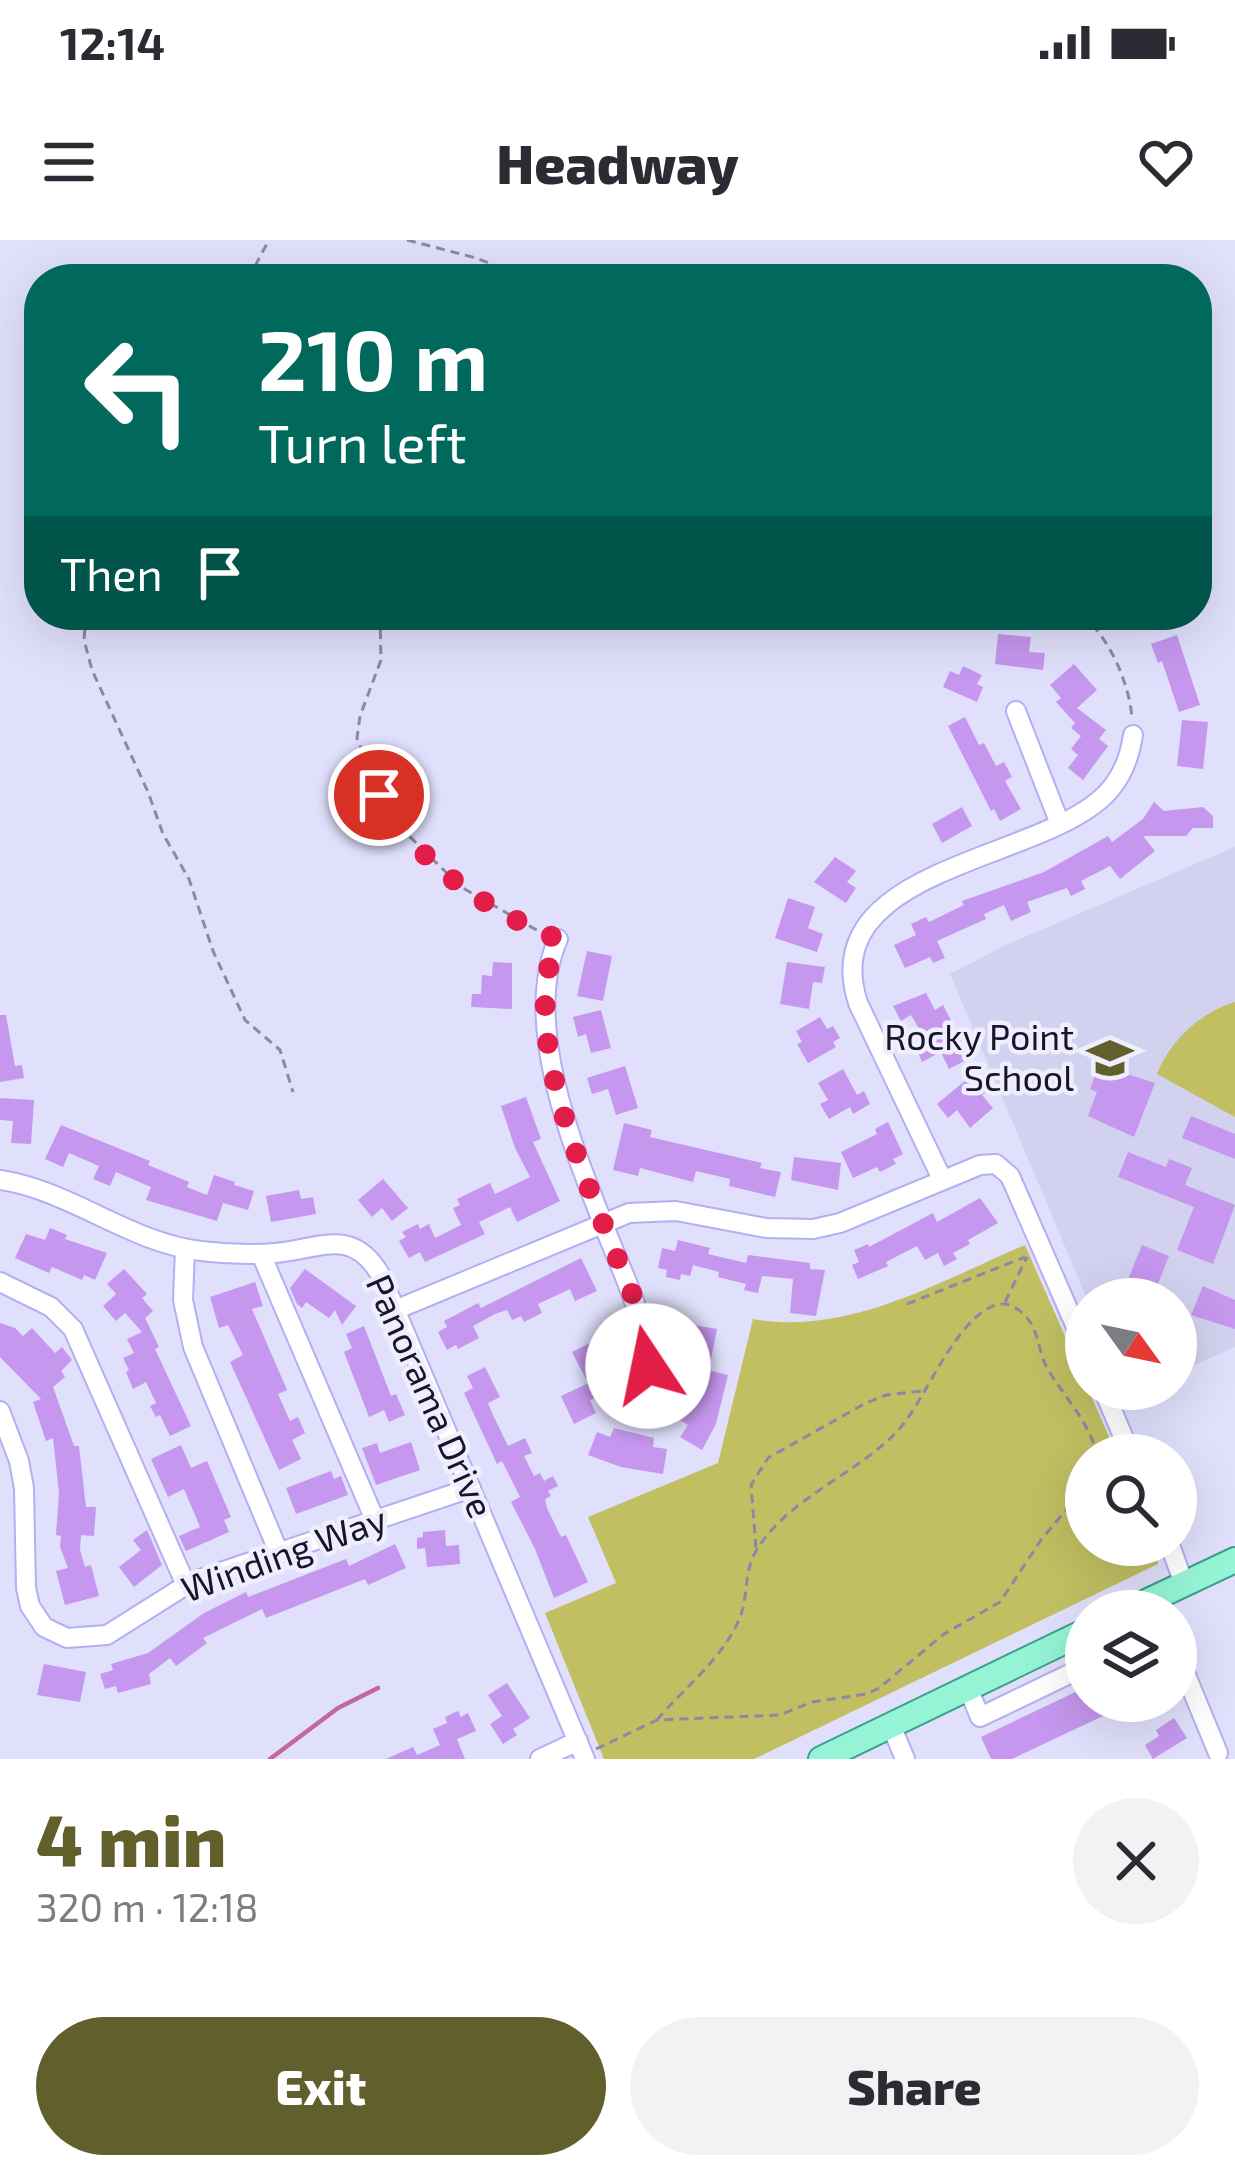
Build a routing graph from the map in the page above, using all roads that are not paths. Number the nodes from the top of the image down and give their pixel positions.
1 (1016, 711) dead end
2 (1133, 735) road end
3 (1060, 824) junction
4 (558, 939) road end
5 (942, 1179) junction
6 (0, 1180) edge
7 (602, 1221) junction
8 (185, 1249) junction
9 (261, 1254) junction
10 (0, 1282) edge
11 (1065, 1302) edge
12 (395, 1310) junction
13 (643, 1400) dead end
14 (0, 1412) edge
15 (471, 1488) junction
16 (374, 1520) junction
17 (279, 1552) junction
18 (1235, 1560) edge
19 (1178, 1566) edge
20 (1184, 1584) junction
21 (186, 1585) junction
22 (1176, 1590) edge
23 (1065, 1643) edge
24 (1065, 1676) edge
25 (968, 1688) junction
26 (1197, 1703) edge
27 (891, 1725) junction
28 (582, 1752) edge
29 (1218, 1753) dead end
30 (540, 1759) edge
31 (821, 1759) edge
32 (905, 1759) edge

1 - 3 street
2 - 3 street
3 - 5 street
4 - 7 street
5 - 7 street
5 - 11 street
6 - 8 street, Panorama Drive
7 - 12 street
7 - 13 street
8 - 9 street, Panorama Drive
8 - 17 street
9 - 12 street, Panorama Drive
9 - 16 street
10 - 21 street
12 - 15 street, Panorama Drive
14 - 21 street, Winding Way
15 - 16 street, Winding Way
15 - 28 street, Panorama Drive
16 - 17 street, Winding Way
17 - 21 street, Winding Way
18 - 20 main road
19 - 20 street
20 - 22 main road
23 - 25 main road
24 - 25 street
25 - 27 main road
26 - 29 street
27 - 31 main road
27 - 32 street
28 - 30 street

